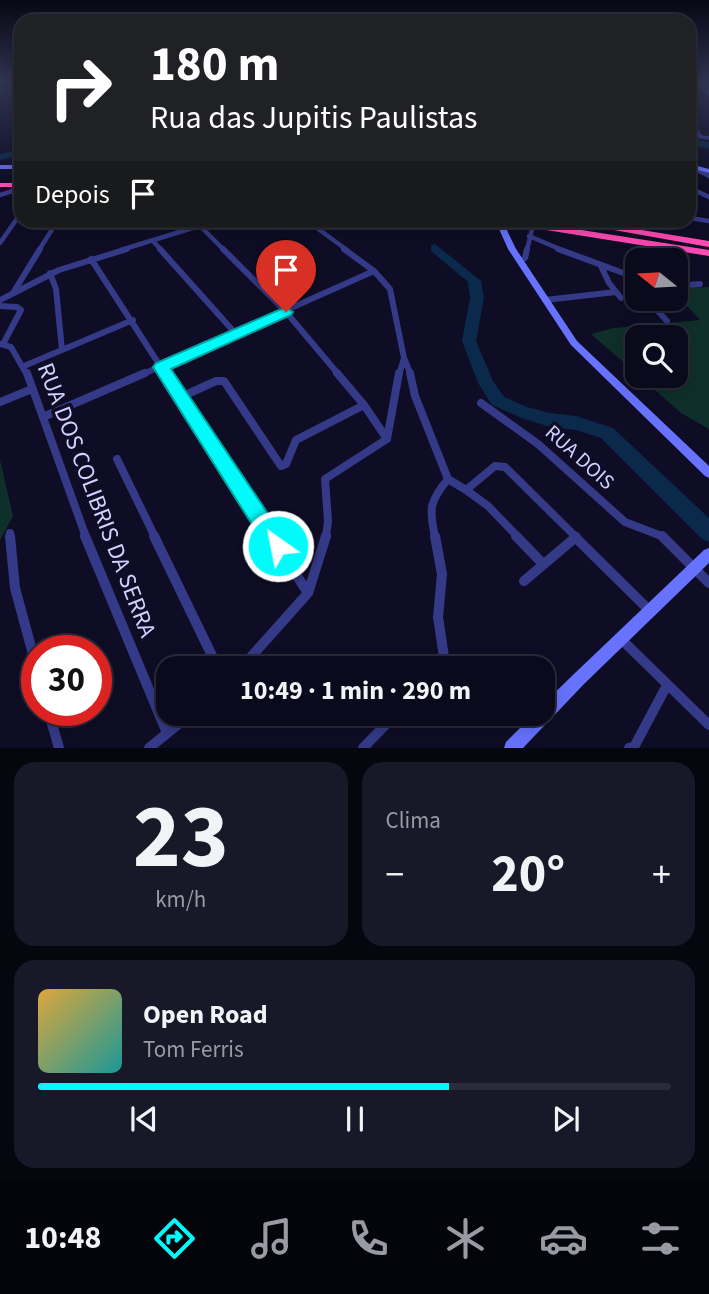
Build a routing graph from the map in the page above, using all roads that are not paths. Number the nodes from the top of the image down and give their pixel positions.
1 (696, 130) edge
2 (696, 136) edge
3 (701, 137) junction
4 (709, 138) edge
5 (14, 223) edge
6 (53, 228) edge
7 (184, 228) edge
8 (201, 228) edge
9 (317, 228) edge
10 (501, 228) edge
11 (528, 228) edge
12 (547, 228) edge
13 (611, 228) edge
14 (528, 236) junction
15 (153, 241) junction
16 (0, 243) edge
17 (709, 244) edge
18 (709, 253) edge
19 (91, 259) junction
20 (520, 261) junction
21 (601, 266) junction
22 (374, 271) junction
23 (50, 273) junction
24 (625, 274) edge
25 (700, 284) dead end
26 (688, 285) edge
27 (13, 294) junction
28 (0, 300) edge
29 (545, 300) junction
30 (0, 306) edge
31 (286, 312) junction
32 (659, 312) edge
33 (133, 320) junction
34 (667, 321) dead end
35 (236, 334) junction
36 (1, 344) edge
37 (62, 350) junction
38 (404, 358) junction
39 (24, 366) junction
40 (161, 367) junction
41 (32, 389) junction
42 (181, 397) junction
43 (0, 402) edge
44 (481, 403) dead end
45 (364, 405) junction
46 (43, 417) junction
47 (387, 439) junction
48 (117, 459) dead end
49 (709, 473) edge
50 (448, 479) junction
51 (466, 490) junction
52 (10, 533) dead end
53 (576, 537) junction
54 (709, 554) edge
55 (543, 564) junction
56 (697, 566) junction
57 (524, 581) dead end
58 (709, 583) edge
59 (308, 593) junction
60 (650, 611) junction
61 (28, 635) edge
62 (621, 639) junction
63 (212, 656) edge
64 (252, 656) edge
65 (444, 656) edge
66 (667, 685) junction
67 (709, 725) edge
68 (53, 726) edge
69 (176, 726) edge
70 (384, 726) edge
71 (167, 733) junction
72 (59, 748) edge
73 (149, 748) edge
74 (363, 748) edge
75 (512, 748) edge
76 (633, 748) edge

1 - 3 street
2 - 3 street
3 - 4 street
5 - 16 street
6 - 27 street
7 - 15 street
8 - 31 street
9 - 22 street
10 - 20 main road
11 - 14 street
12 - 18 highway
13 - 17 highway
14 - 20 street
14 - 21 street
15 - 19 street
15 - 35 street
19 - 23 street
19 - 33 street
20 - 29 main road
21 - 24 street
21 - 29 street
22 - 31 street
22 - 38 street
23 - 27 street
23 - 37 street
25 - 26 street
27 - 28 street
29 - 49 main road
30 - 36 street, RUA DOS COLIBRIS DA SERRA
31 - 35 street
31 - 45 street
32 - 34 street
33 - 37 street
33 - 40 street
35 - 40 street
36 - 39 street, RUA DOS COLIBRIS DA SERRA
37 - 39 street
38 - 47 street
38 - 50 street
39 - 41 street, RUA DOS COLIBRIS DA SERRA
40 - 42 street
40 - 46 street
41 - 43 street
41 - 46 street, RUA DOS COLIBRIS DA SERRA
42 - 45 street
42 - 59 street
44 - 56 street, RUA DOIS
45 - 47 street
46 - 71 street, RUA DOS COLIBRIS DA SERRA
47 - 59 street
48 - 63 street
50 - 51 street
50 - 65 street
51 - 53 street
51 - 55 street
52 - 61 street
53 - 55 street
53 - 60 street
54 - 56 main road
55 - 57 street
56 - 58 street, RUA DOIS
56 - 60 main road
59 - 64 street
60 - 62 main road
62 - 66 street
62 - 75 main road
66 - 67 street
66 - 76 street
68 - 72 street
69 - 71 street
70 - 74 street
71 - 73 street

